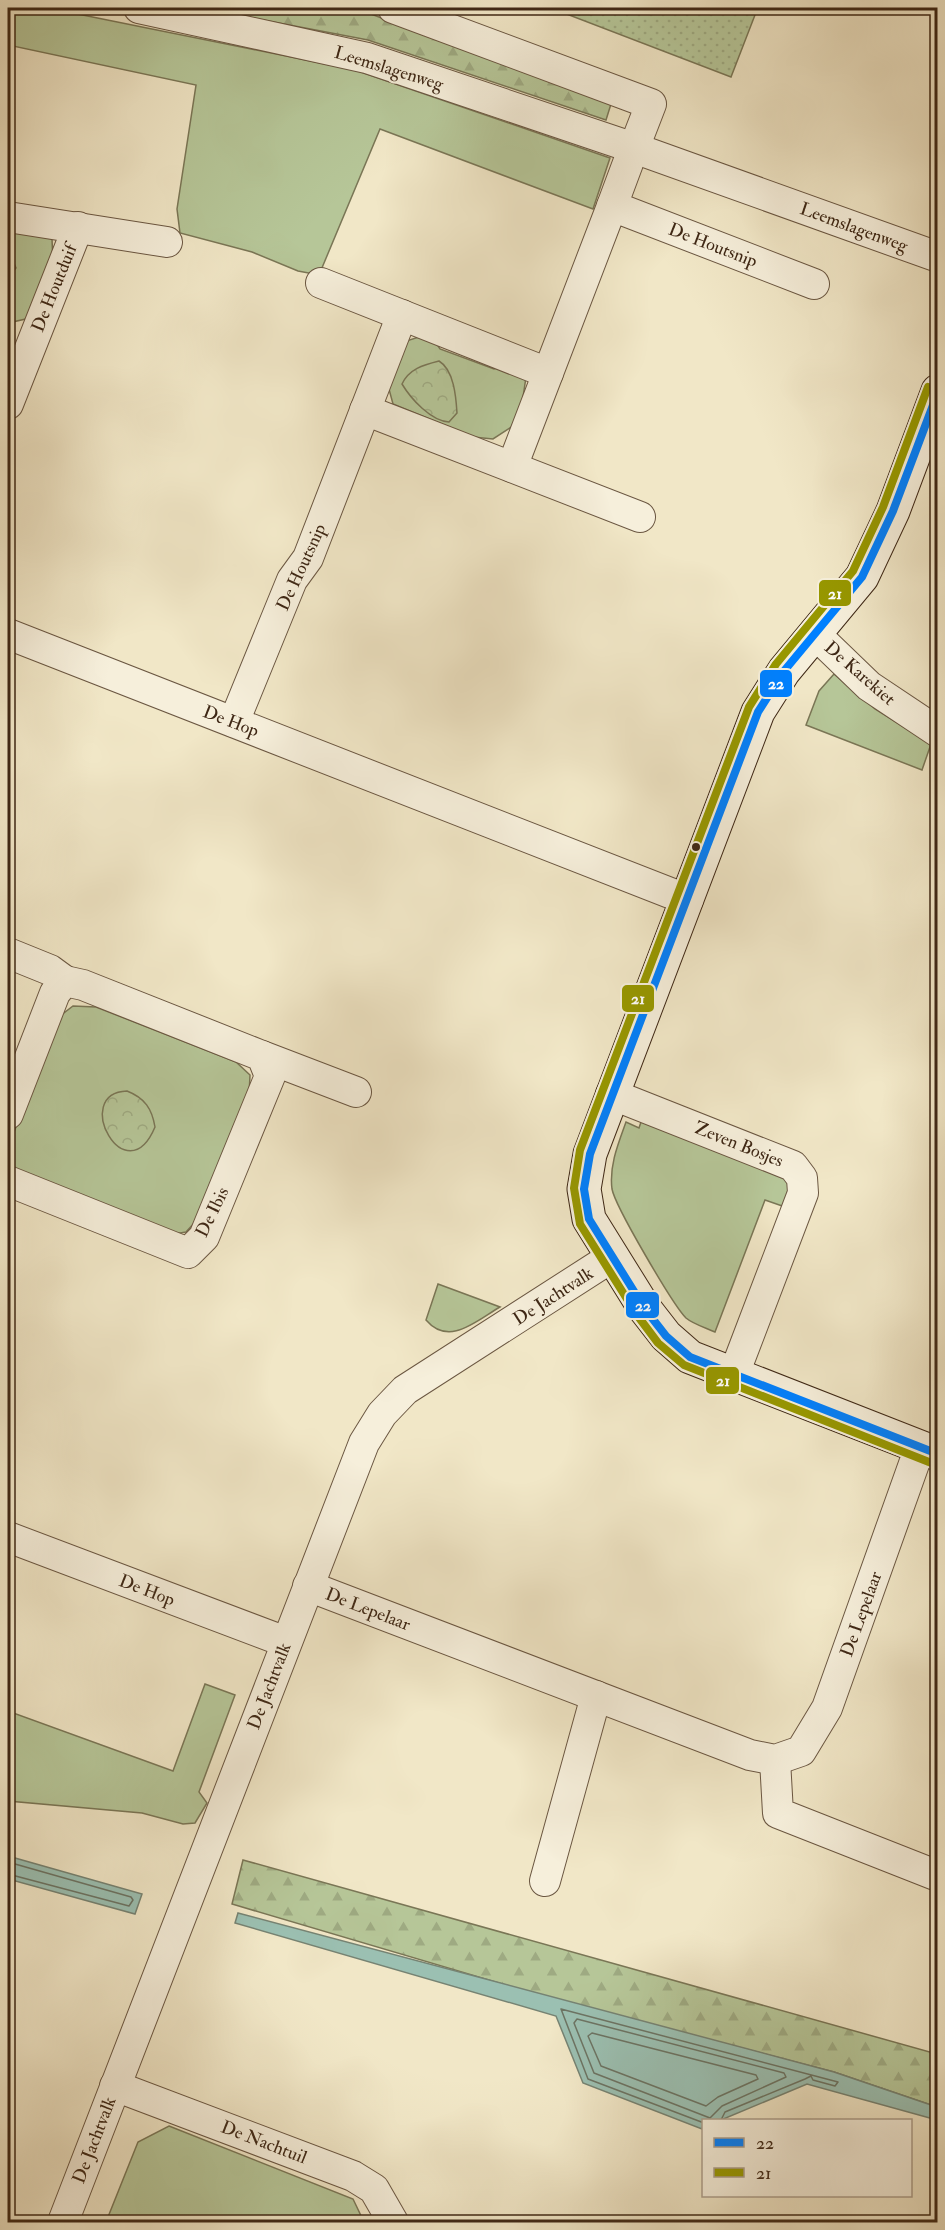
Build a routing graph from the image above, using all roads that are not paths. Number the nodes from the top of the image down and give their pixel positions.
1 (139, 8) edge
2 (393, 8) edge
3 (631, 156) junction
4 (612, 206) junction
5 (8, 217) edge
6 (78, 227) junction
7 (167, 242) dead end
8 (938, 257) edge
9 (321, 283) dead end
10 (814, 284) dead end
11 (402, 315) junction
12 (18, 344) edge
13 (548, 373) junction
14 (938, 391) edge
15 (8, 404) edge
16 (365, 410) junction
17 (512, 467) junction
18 (640, 517) dead end
19 (814, 633) junction
20 (8, 634) edge
21 (234, 722) junction
22 (938, 732) edge
23 (688, 900) junction
24 (8, 953) edge
25 (65, 981) junction
26 (262, 1056) junction
27 (356, 1092) dead end
28 (611, 1094) junction
29 (8, 1114) edge
30 (8, 1181) edge
31 (612, 1257) junction
32 (734, 1374) junction
33 (929, 1450) edge
34 (8, 1537) edge
35 (308, 1586) junction
36 (286, 1642) junction
37 (596, 1696) junction
38 (775, 1760) junction
39 (938, 1876) edge
40 (544, 1881) dead end
41 (115, 2086) junction
42 (63, 2223) edge
43 (393, 2223) edge

1 - 3 street, Leemslagenweg
2 - 3 street
3 - 4 street
3 - 8 street, Leemslagenweg
4 - 10 street, De Houtsnip
4 - 13 street
5 - 6 street, De Houtduif
6 - 7 street, De Houtduif
6 - 12 street, De Houtduif
9 - 11 street
11 - 13 street
11 - 16 street, De Houtsnip
12 - 15 street, De Houtduif
13 - 17 street
14 - 19 street
16 - 17 street
16 - 21 street, De Houtsnip
17 - 18 street
19 - 22 street, De Karekiet
19 - 23 street
20 - 21 street, De Hop
21 - 23 street, De Hop
23 - 28 street
24 - 25 street
25 - 26 street
25 - 29 street
26 - 27 street
26 - 30 street, De Ibis
28 - 31 street
28 - 32 street, Zeven Bosjes
31 - 32 street
31 - 35 street, De Jachtvalk
32 - 33 street
33 - 38 street, De Lepelaar
34 - 36 street, De Hop
35 - 36 street, De Jachtvalk
35 - 37 street, De Lepelaar
36 - 41 street, De Jachtvalk
37 - 38 street, De Lepelaar
37 - 40 street
38 - 39 street
41 - 42 street, De Jachtvalk
41 - 43 street, De Nachtuil

